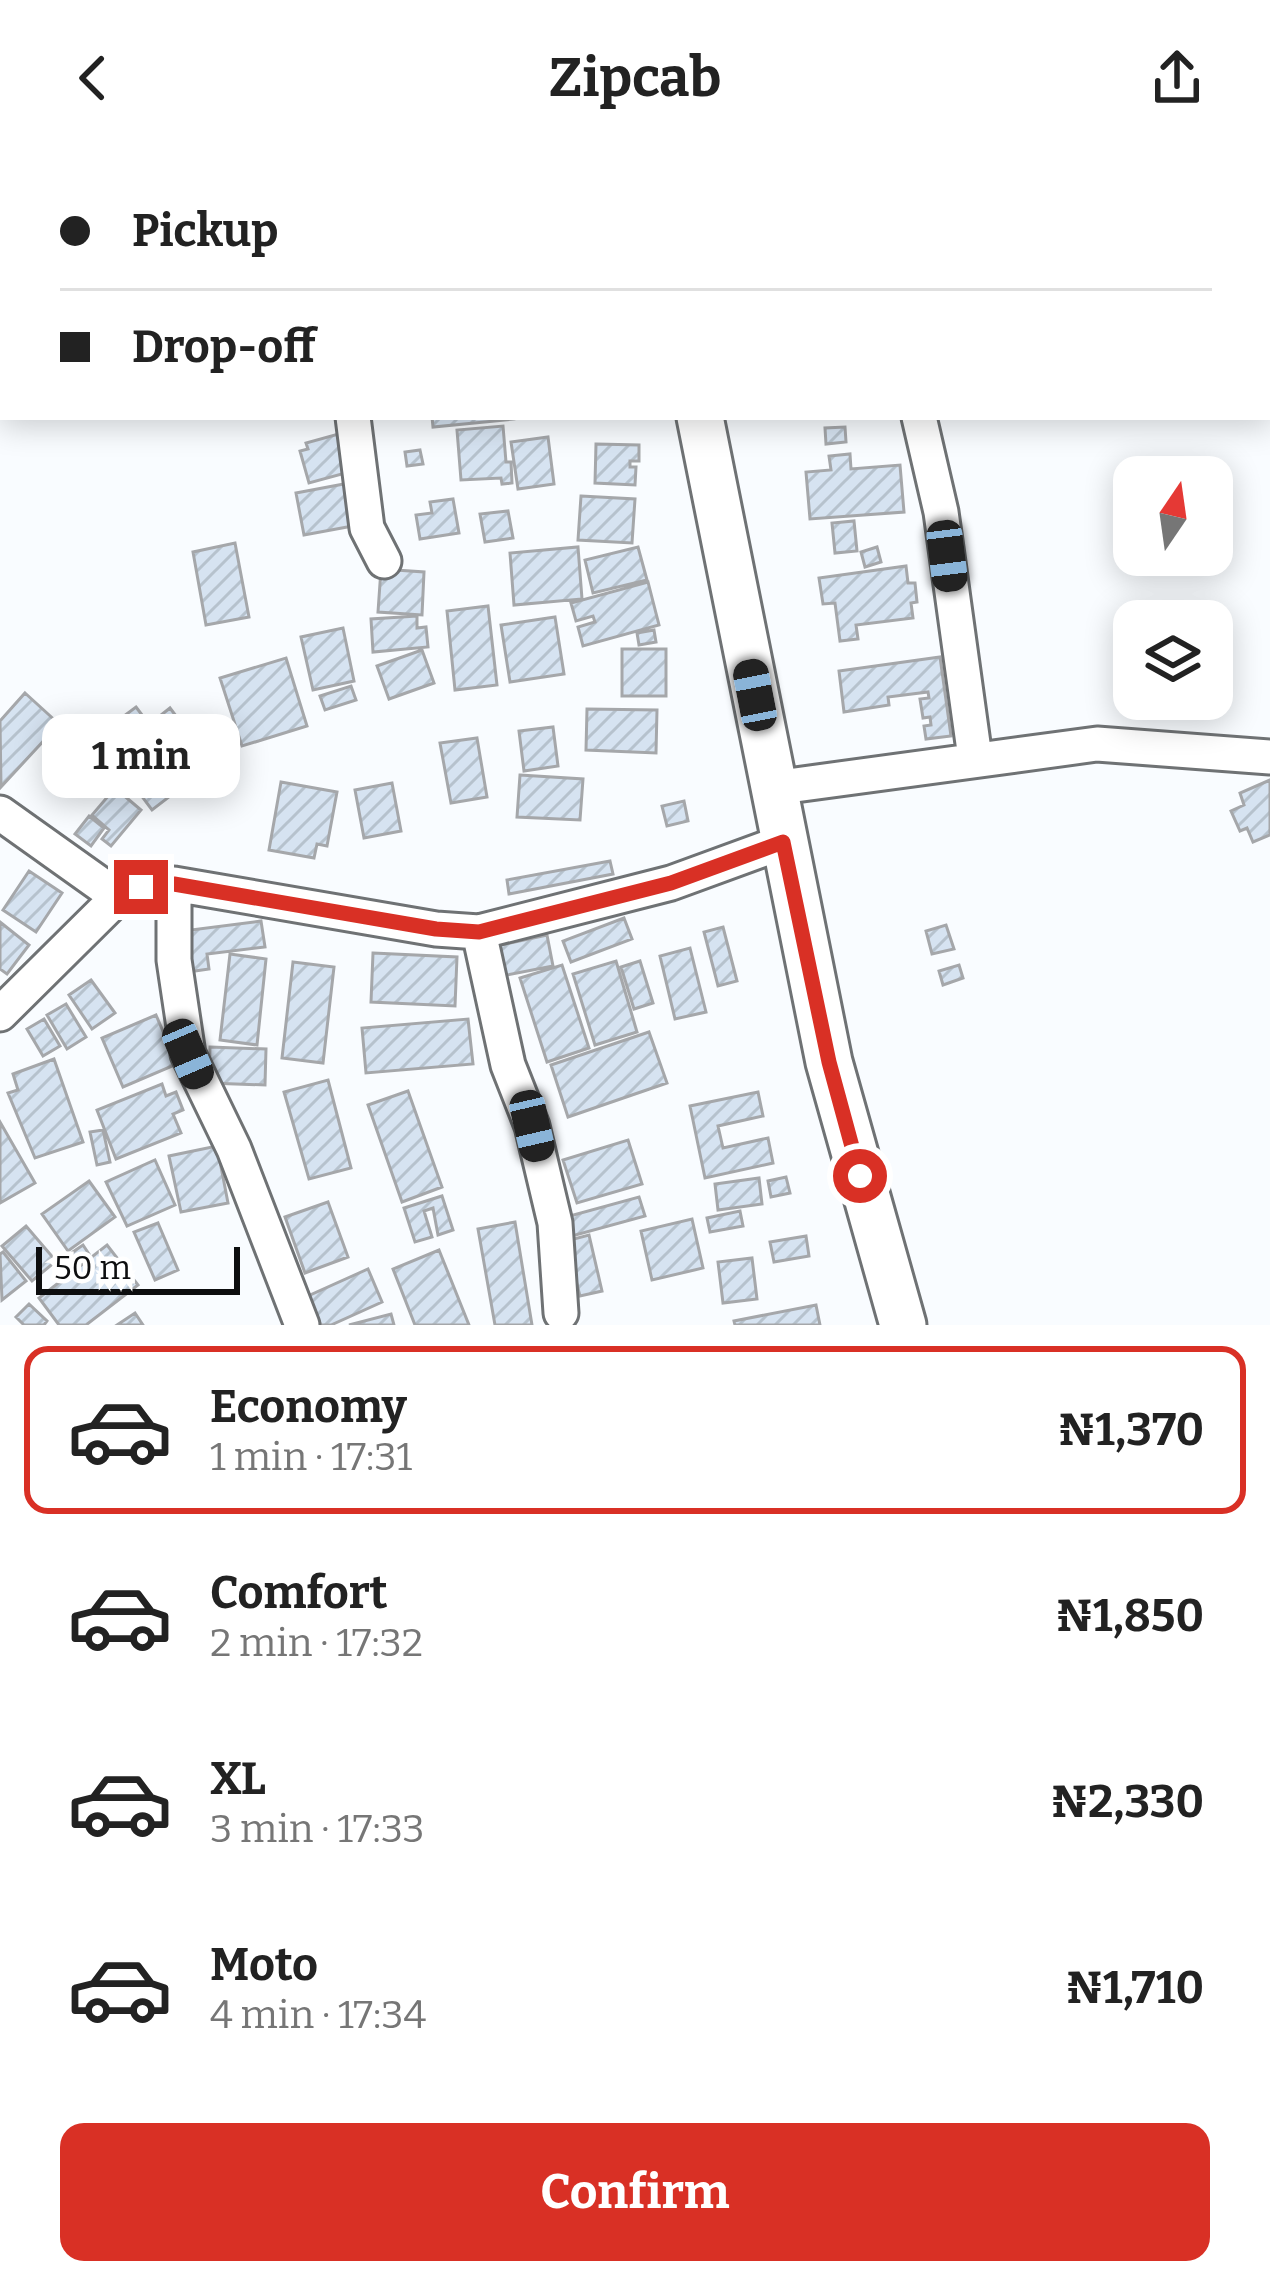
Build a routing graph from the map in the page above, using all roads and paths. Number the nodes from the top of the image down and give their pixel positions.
1 (353, 420) edge
2 (701, 420) edge
3 (920, 420) edge
4 (385, 561) dead end
5 (1270, 757) edge
6 (975, 758) junction
7 (773, 788) junction
8 (0, 813) edge
9 (783, 842) junction
10 (174, 884) junction
11 (118, 897) junction
12 (479, 932) junction
13 (0, 1014) edge
14 (561, 1313) dead end
15 (302, 1325) edge
16 (903, 1325) edge

1 - 4 street
2 - 7 main road
3 - 6 street
5 - 6 street
6 - 7 street
7 - 9 main road
8 - 11 street
9 - 12 street
9 - 16 main road
10 - 11 street
10 - 12 street
10 - 15 street
11 - 13 street
12 - 14 street

